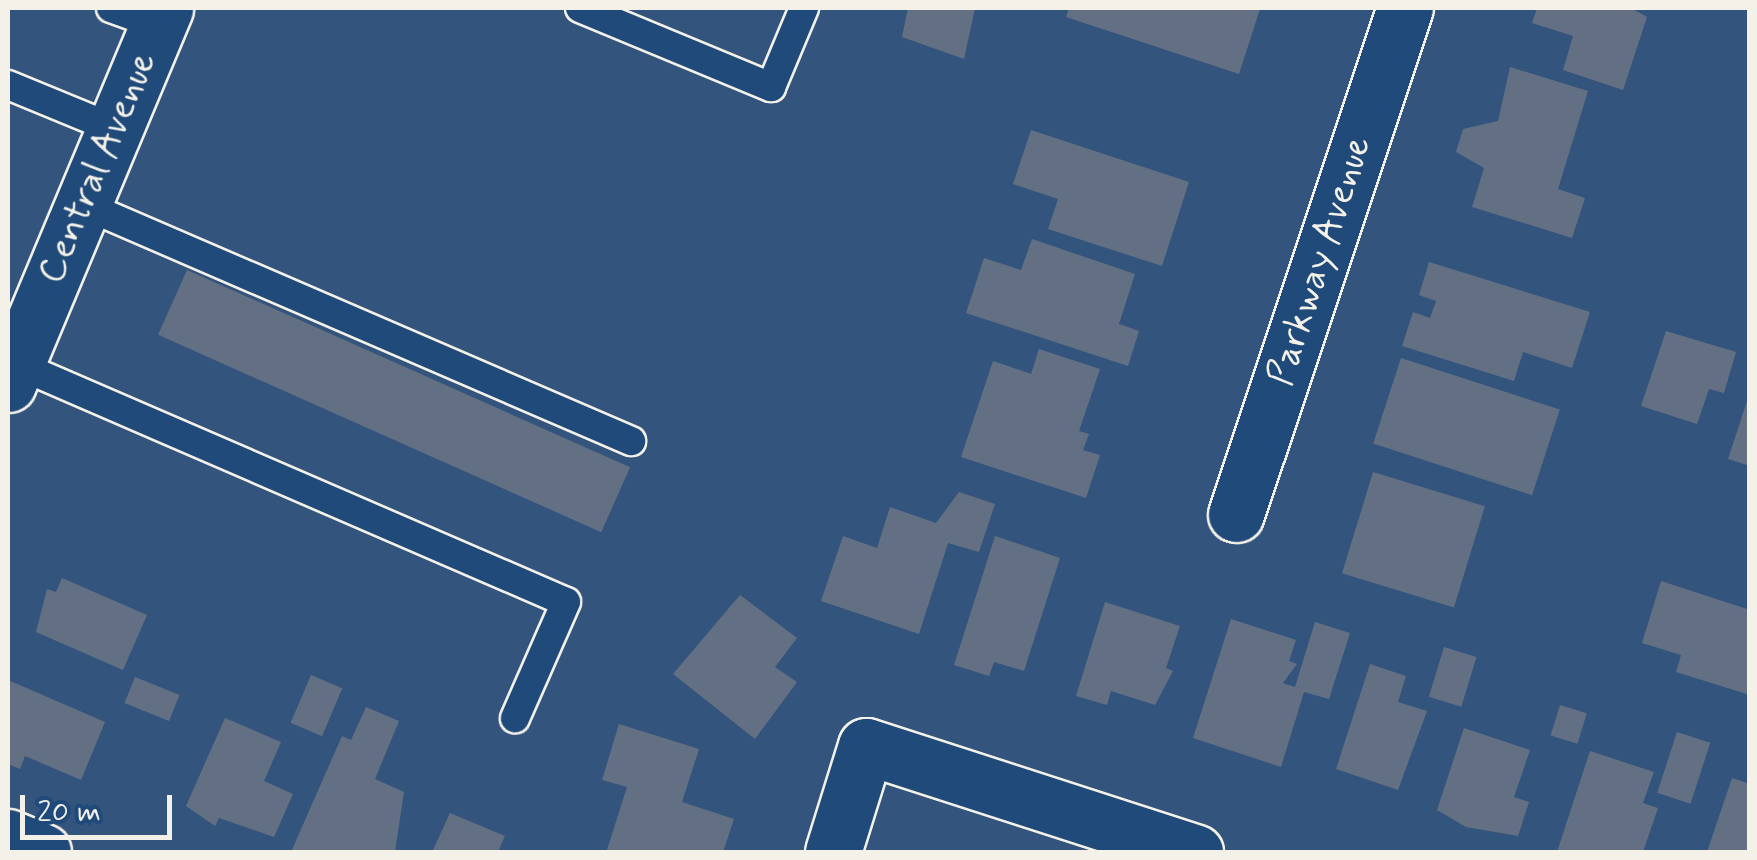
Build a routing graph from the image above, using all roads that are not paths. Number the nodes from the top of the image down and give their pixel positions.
1 (580, 8) edge
2 (804, 8) edge
3 (1405, 8) edge
4 (145, 13) edge
5 (8, 85) edge
6 (115, 130) junction
7 (84, 205) junction
8 (23, 304) edge
9 (12, 374) edge
10 (630, 442) dead end
11 (1236, 514) dead end
12 (514, 718) dead end
13 (8, 837) edge
14 (43, 852) edge
15 (833, 852) edge
16 (1195, 852) edge

1 - 2 lane
3 - 11 street, Parkway Avenue
4 - 6 street, Central Avenue
5 - 6 lane
6 - 7 street, Central Avenue
7 - 8 street, Central Avenue
7 - 10 lane
8 - 9 street, Central Avenue
9 - 12 lane
13 - 14 street
15 - 16 street

